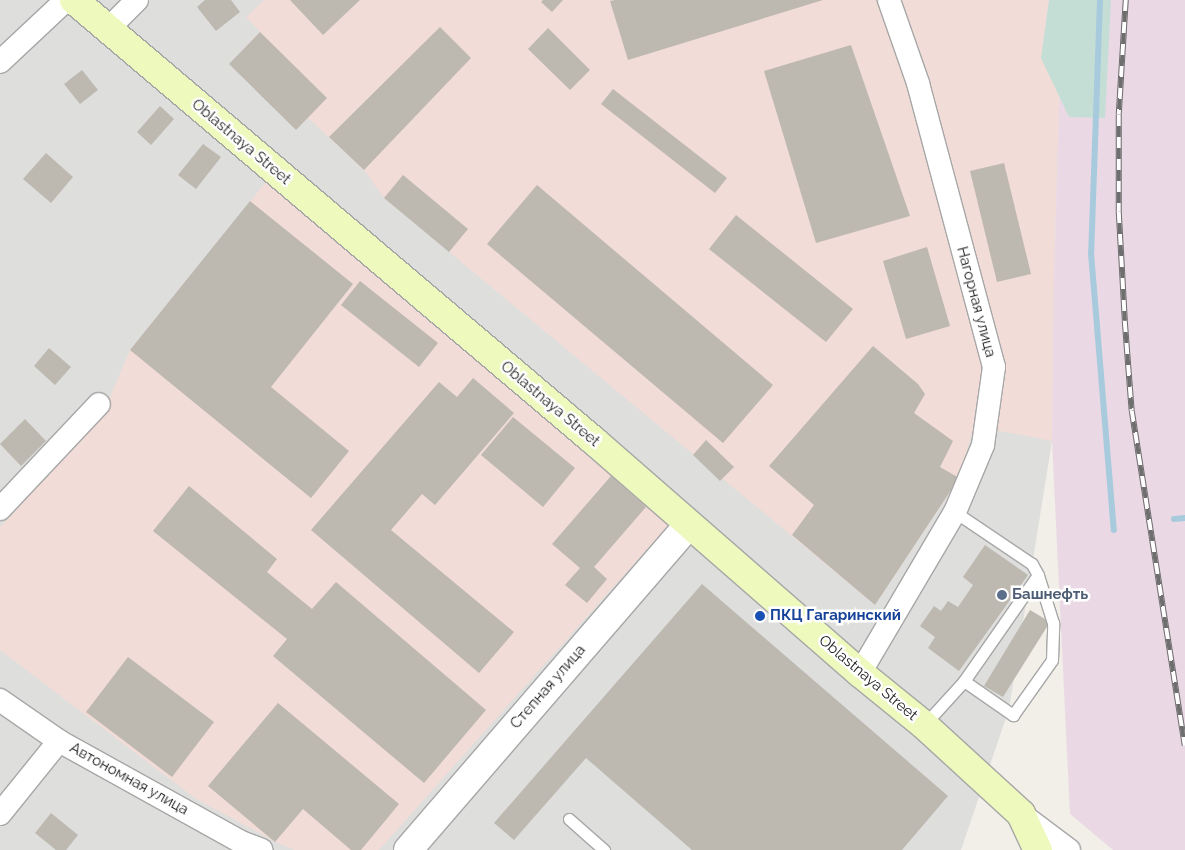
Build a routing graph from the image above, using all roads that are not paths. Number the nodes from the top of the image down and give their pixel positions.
1 (66, 0) edge
2 (74, 0) edge
3 (137, 0) edge
4 (889, 0) edge
5 (108, 28) junction
6 (0, 62) edge
7 (98, 404) dead end
8 (0, 509) edge
9 (955, 512) junction
10 (689, 524) junction
11 (1038, 575) junction
12 (860, 673) junction
13 (964, 681) junction
14 (0, 700) edge
15 (924, 725) junction
16 (59, 741) junction
17 (0, 814) edge
18 (1021, 814) junction
19 (570, 819) dead end
20 (262, 850) edge
21 (408, 850) edge
22 (604, 850) edge
23 (1038, 850) edge
24 (1069, 850) edge

1 - 6 street
2 - 5 main road, Oblastnaya Street
3 - 5 street
4 - 9 street, Нагорная улица
5 - 10 main road, Oblastnaya Street
7 - 8 street
9 - 11 lane
9 - 12 street, Нагорная улица
10 - 12 main road, Oblastnaya Street
10 - 21 street, Степная улица
11 - 13 lane
11 - 13 lane
12 - 15 main road, Oblastnaya Street
13 - 15 lane
14 - 16 street, Автономная улица
15 - 18 main road, Oblastnaya Street
16 - 17 street
16 - 20 street, Автономная улица
18 - 23 main road
18 - 24 street
19 - 22 lane

